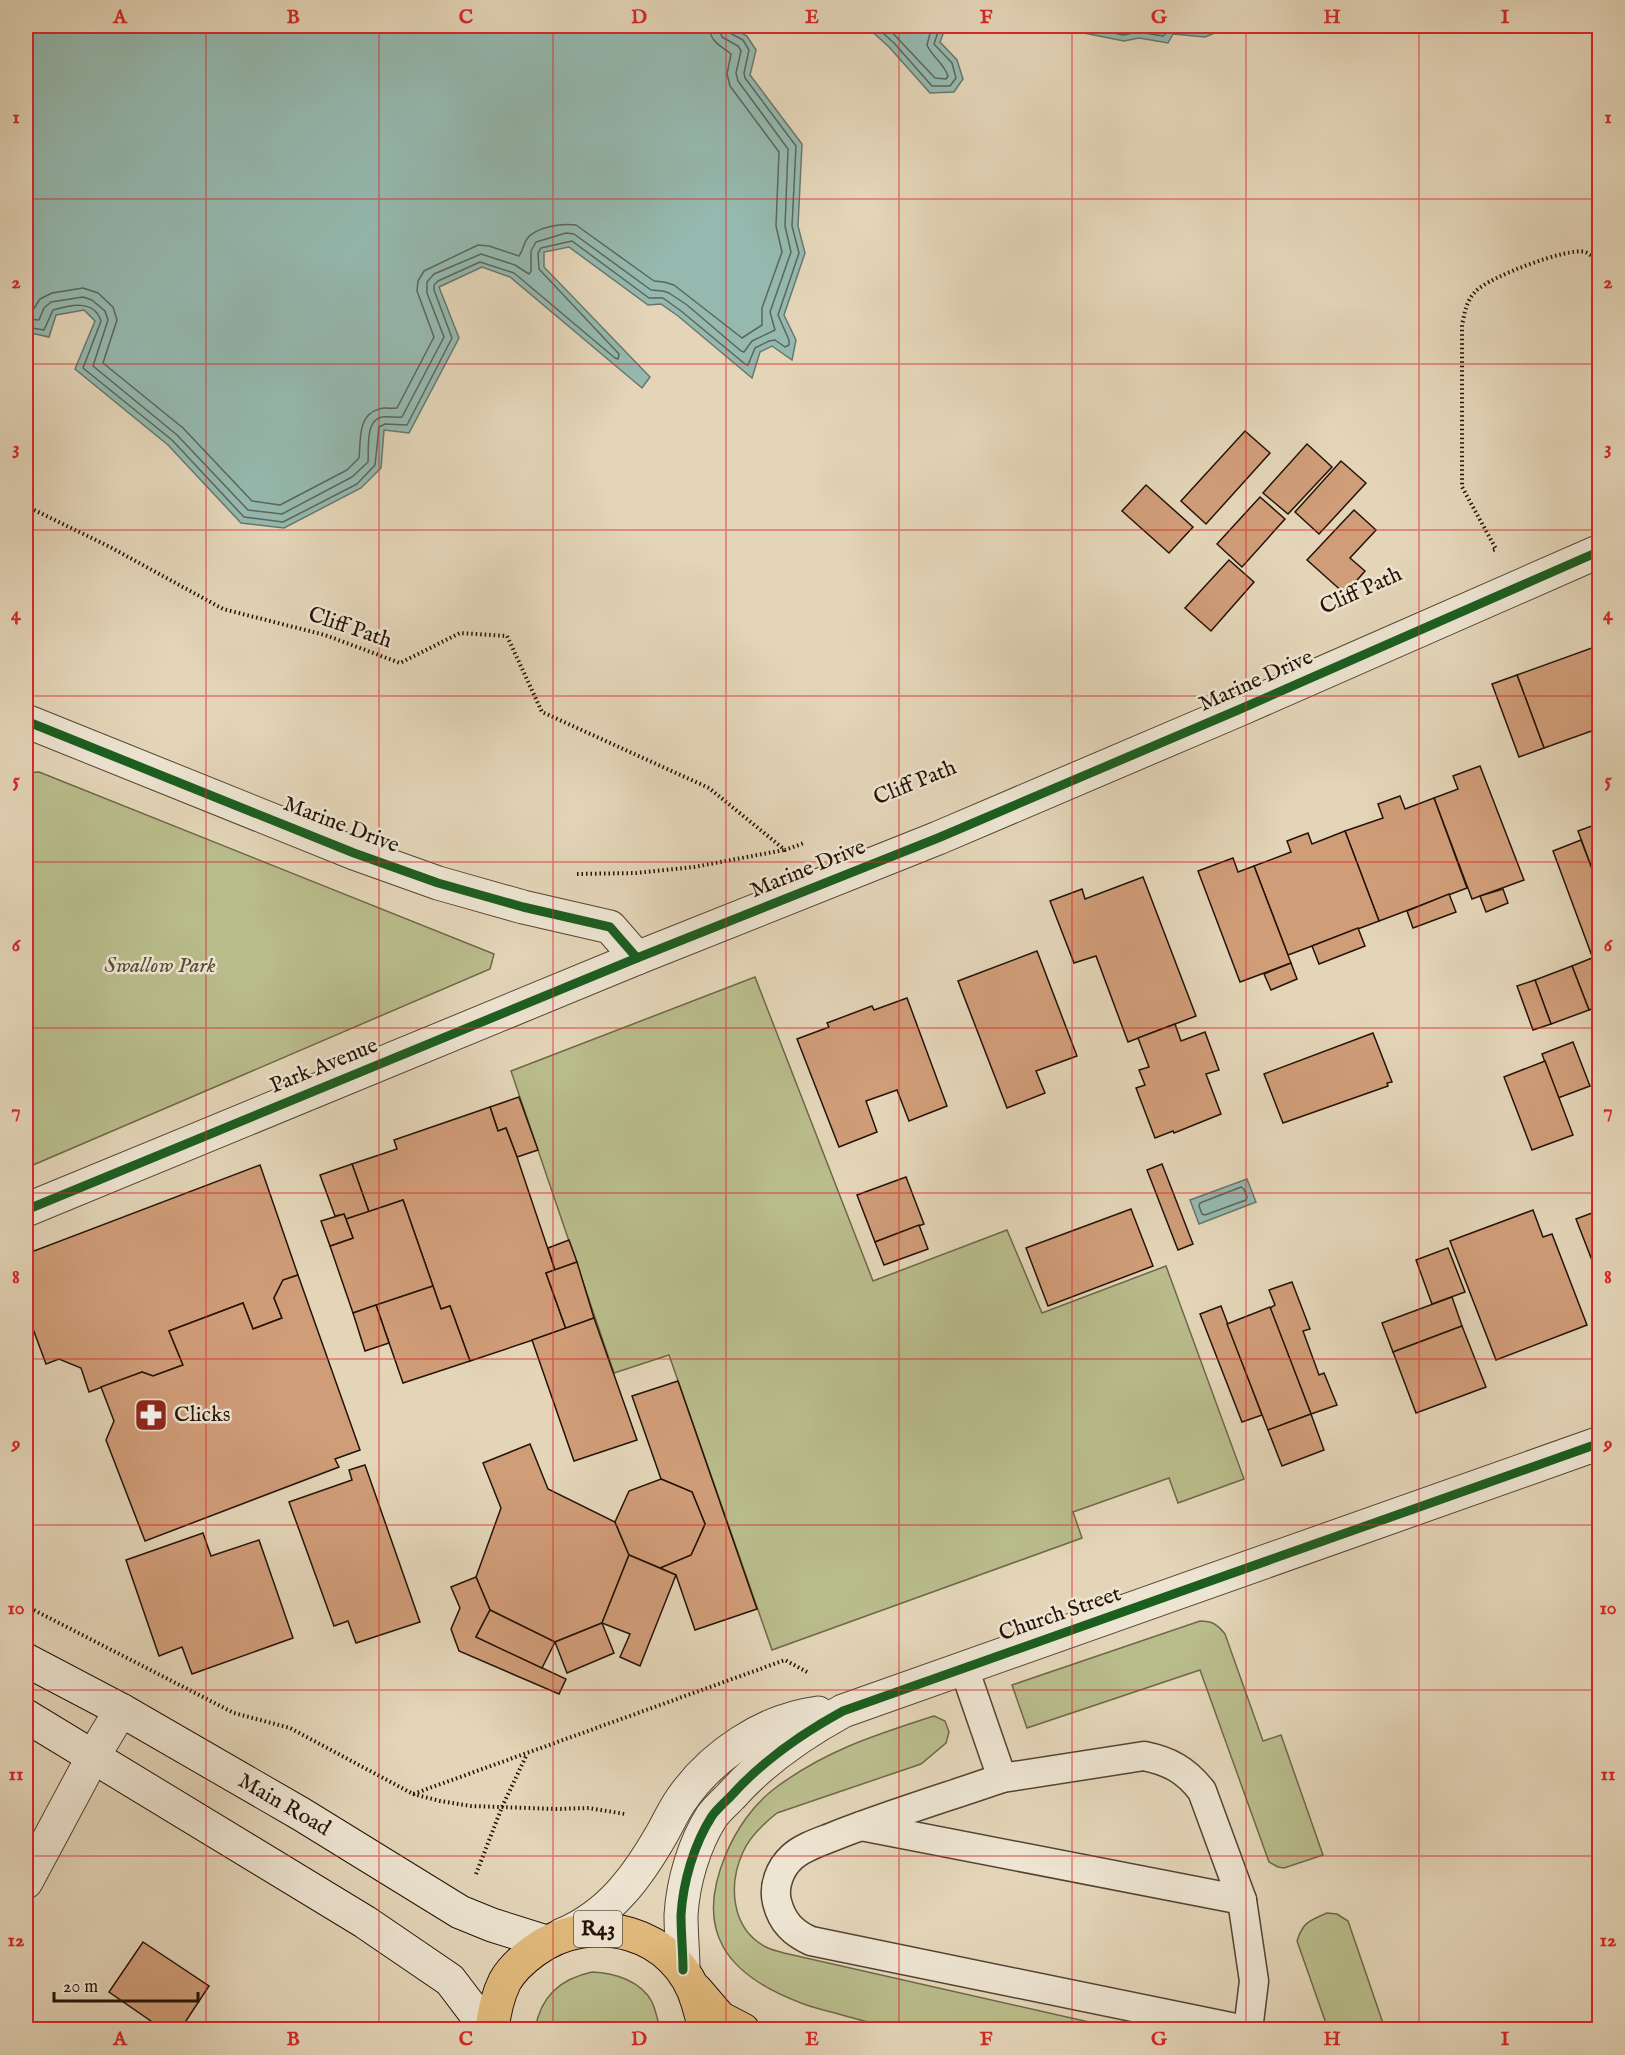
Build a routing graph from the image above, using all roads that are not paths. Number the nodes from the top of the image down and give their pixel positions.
1 (1599, 551) edge
2 (26, 721) edge
3 (637, 958) junction
4 (26, 1210) edge
5 (1599, 1443) edge
6 (26, 1660) edge
7 (964, 1668) junction
8 (855, 1707) junction
9 (121, 1710) junction
10 (26, 1716) edge
11 (94, 1755) junction
12 (1002, 1778) junction
13 (860, 1826) junction
14 (26, 1882) edge
15 (1242, 1900) junction
16 (554, 1938) junction
17 (688, 1978) junction
18 (490, 2030) edge
19 (704, 2030) edge
20 (743, 2030) edge
21 (1247, 2030) edge

1 - 3 street, Marine Drive
2 - 3 street, Marine Drive
3 - 4 street, Park Avenue
5 - 7 street, Church Street
6 - 9 street, Main Road
7 - 8 street, Church Street
7 - 12 lane
8 - 16 street, Church Street
8 - 17 street, Church Street
9 - 11 street
9 - 16 street, Main Road
10 - 11 street, Main Road
11 - 14 street
11 - 18 street, Main Road
12 - 13 lane
12 - 15 lane
13 - 15 lane
13 - 21 lane
15 - 21 lane
16 - 17 main road, Main Road / R43
16 - 18 main road, Main Road / R43
17 - 19 main road
17 - 20 main road, Main Road / R43

